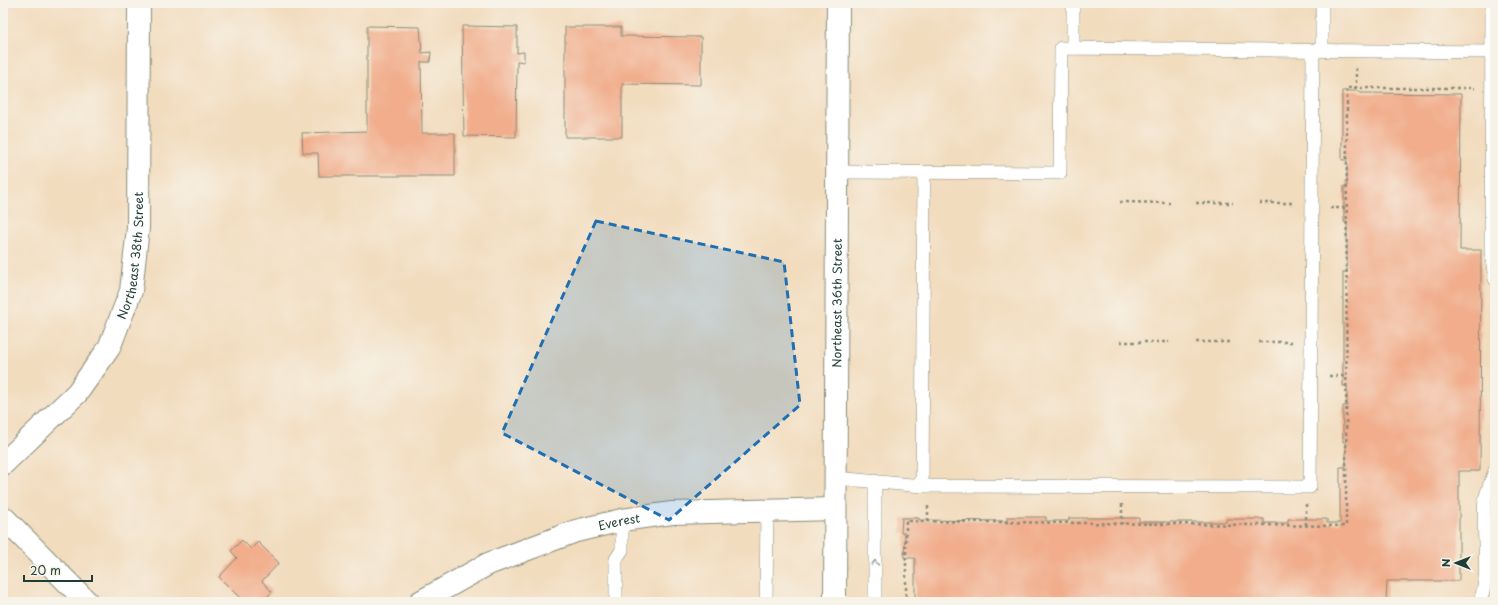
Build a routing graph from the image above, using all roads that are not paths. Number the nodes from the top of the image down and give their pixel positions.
1 (139, 3) edge
2 (838, 3) edge
3 (1073, 3) edge
4 (1322, 3) edge
5 (1492, 3) edge
6 (1073, 48) junction
7 (1317, 50) junction
8 (1492, 52) junction
9 (837, 172) junction
10 (924, 172) junction
11 (1495, 279) edge
12 (3, 464) edge
13 (1495, 470) edge
14 (836, 478) junction
15 (875, 481) junction
16 (922, 486) junction
17 (835, 509) junction
18 (767, 510) junction
19 (3, 517) edge
20 (622, 520) junction
21 (425, 601) edge
22 (87, 602) edge
23 (616, 602) edge
24 (766, 602) edge
25 (835, 602) edge
26 (875, 602) edge
27 (1479, 602) edge

1 - 12 street, Northeast 38th Street
2 - 9 street, Northeast 36th Street
3 - 6 lane
4 - 7 lane
5 - 8 lane
6 - 7 lane
6 - 10 lane
7 - 8 lane
7 - 16 lane
8 - 11 lane
9 - 10 lane
9 - 14 street, Northeast 36th Street
10 - 16 lane
13 - 27 lane
14 - 15 lane
14 - 17 street, Northeast 36th Street
15 - 16 lane
26 -> 15 lane
17 - 18 street, Everest
17 - 25 street, Northeast 36th Street
18 - 20 street, Everest
18 - 24 lane
19 - 22 street
20 - 21 street, Everest
20 - 23 lane

